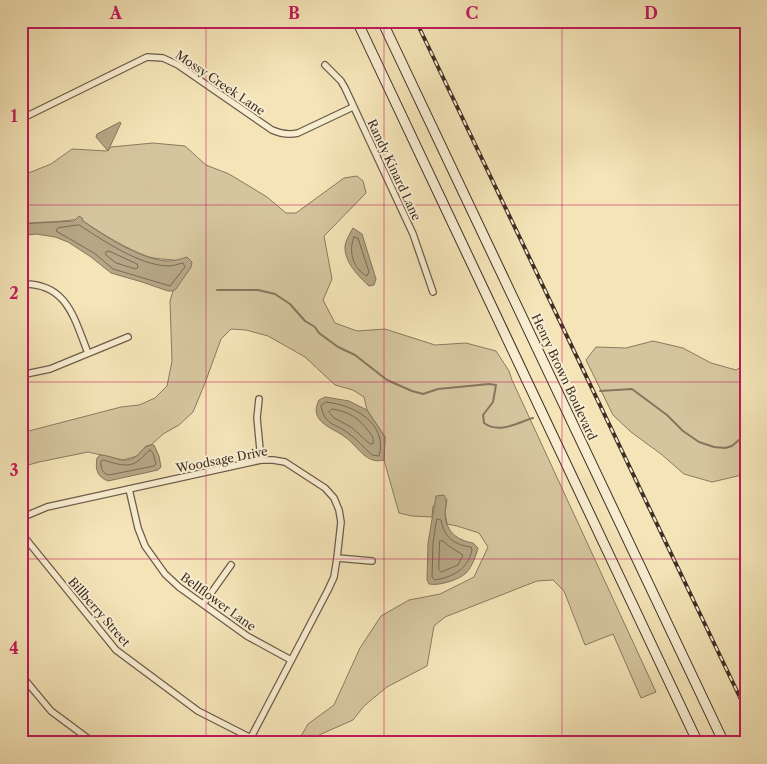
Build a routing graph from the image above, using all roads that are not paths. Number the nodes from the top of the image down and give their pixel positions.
1 (356, 21) edge
2 (382, 21) edge
3 (325, 65) dead end
4 (353, 107) junction
5 (21, 119) edge
6 (21, 284) edge
7 (433, 292) dead end
8 (128, 337) dead end
9 (88, 353) junction
10 (21, 375) edge
11 (259, 398) dead end
12 (261, 460) junction
13 (129, 489) junction
14 (21, 520) edge
15 (21, 533) edge
16 (337, 558) junction
17 (372, 561) dead end
18 (231, 565) dead end
19 (204, 604) junction
20 (291, 660) junction
21 (21, 675) edge
22 (249, 740) edge
23 (722, 741) edge
24 (94, 743) edge
25 (698, 743) edge

1 - 25 main road
2 - 23 main road, Henry Brown Boulevard
3 - 4 street, Randy Kinard Lane
4 - 5 street, Mossy Creek Lane
4 - 7 street, Randy Kinard Lane
6 - 9 street
8 - 9 street
9 - 10 street
11 - 12 street
12 - 13 street, Woodsage Drive
12 - 16 street, Woodsage Drive
13 - 14 street, Woodsage Drive
13 - 19 street, Bellflower Lane
15 - 22 street, Billberry Street
16 - 17 street
16 - 20 street, Woodsage Drive
18 - 19 street
19 - 20 street, Bellflower Lane
20 - 22 street, Woodsage Drive
21 - 24 street

